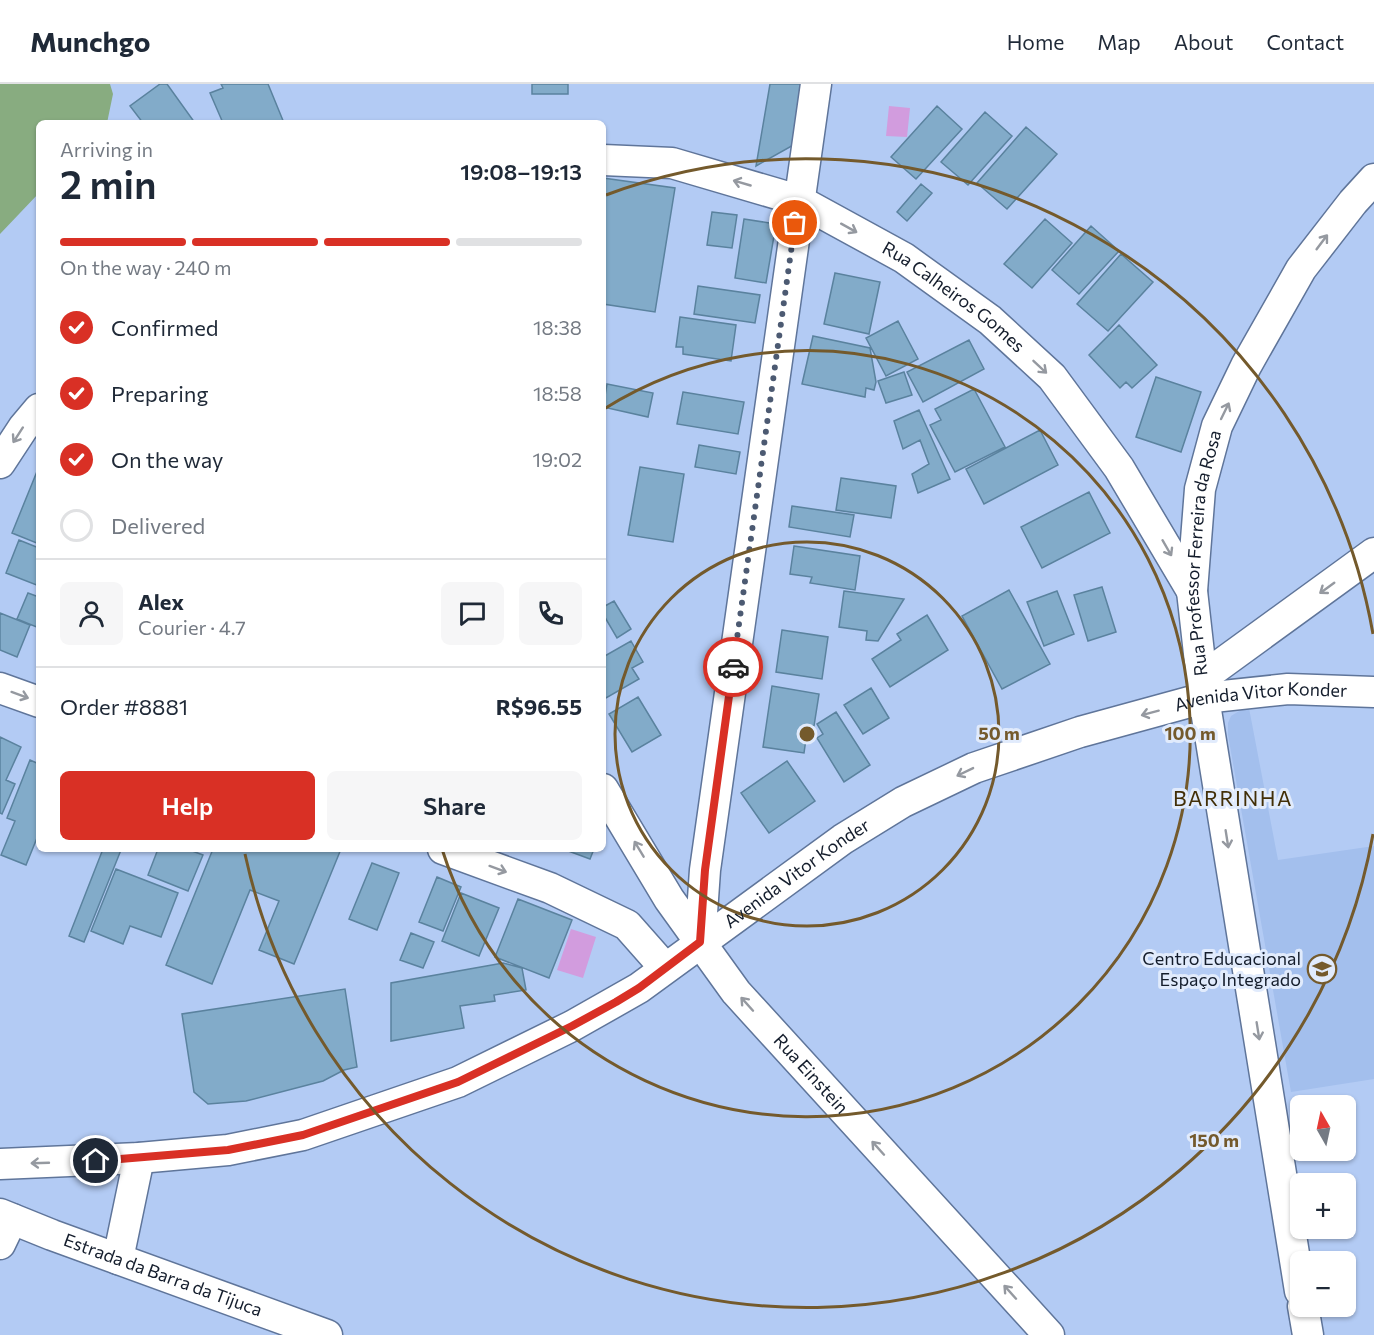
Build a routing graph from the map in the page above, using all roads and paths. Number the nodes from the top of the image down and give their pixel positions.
1 (816, 84) edge
2 (606, 160) edge
3 (1374, 179) edge
4 (798, 200) junction
5 (36, 413) edge
6 (0, 464) edge
7 (1374, 554) edge
8 (1191, 591) junction
9 (0, 688) edge
10 (1203, 688) junction
11 (1374, 692) edge
12 (36, 701) edge
13 (606, 794) edge
14 (451, 852) edge
15 (700, 942) junction
16 (665, 968) junction
17 (139, 1158) junction
18 (0, 1164) edge
19 (4, 1226) edge
20 (1294, 1251) edge
21 (118, 1259) junction
22 (1305, 1317) edge
23 (327, 1335) edge
24 (1049, 1335) edge
25 (1308, 1335) edge

1 - 4 street
4 -> 2 street, Rua Calheiros Gomes
8 -> 3 street, Rua Professor Ferreira da Rosa
4 -> 8 street, Rua Calheiros Gomes
4 - 15 street
5 -> 6 street
7 -> 10 street
8 - 10 street, Rua Professor Ferreira da Rosa
9 -> 12 street
10 - 11 street, Avenida Vitor Konder
10 -> 15 street, Avenida Vitor Konder
10 -> 20 street, Rua Professor Ferreira da Rosa
15 -> 13 street, Rua Einstein
14 -> 16 street
15 - 16 street, Avenida Vitor Konder
24 -> 15 street, Rua Einstein
16 - 17 street, Avenida Vitor Konder
17 -> 18 street, Avenida Vitor Konder
17 - 21 street
19 - 21 street, Estrada da Barra da Tijuca
21 - 23 street, Estrada da Barra da Tijuca
22 - 25 street

